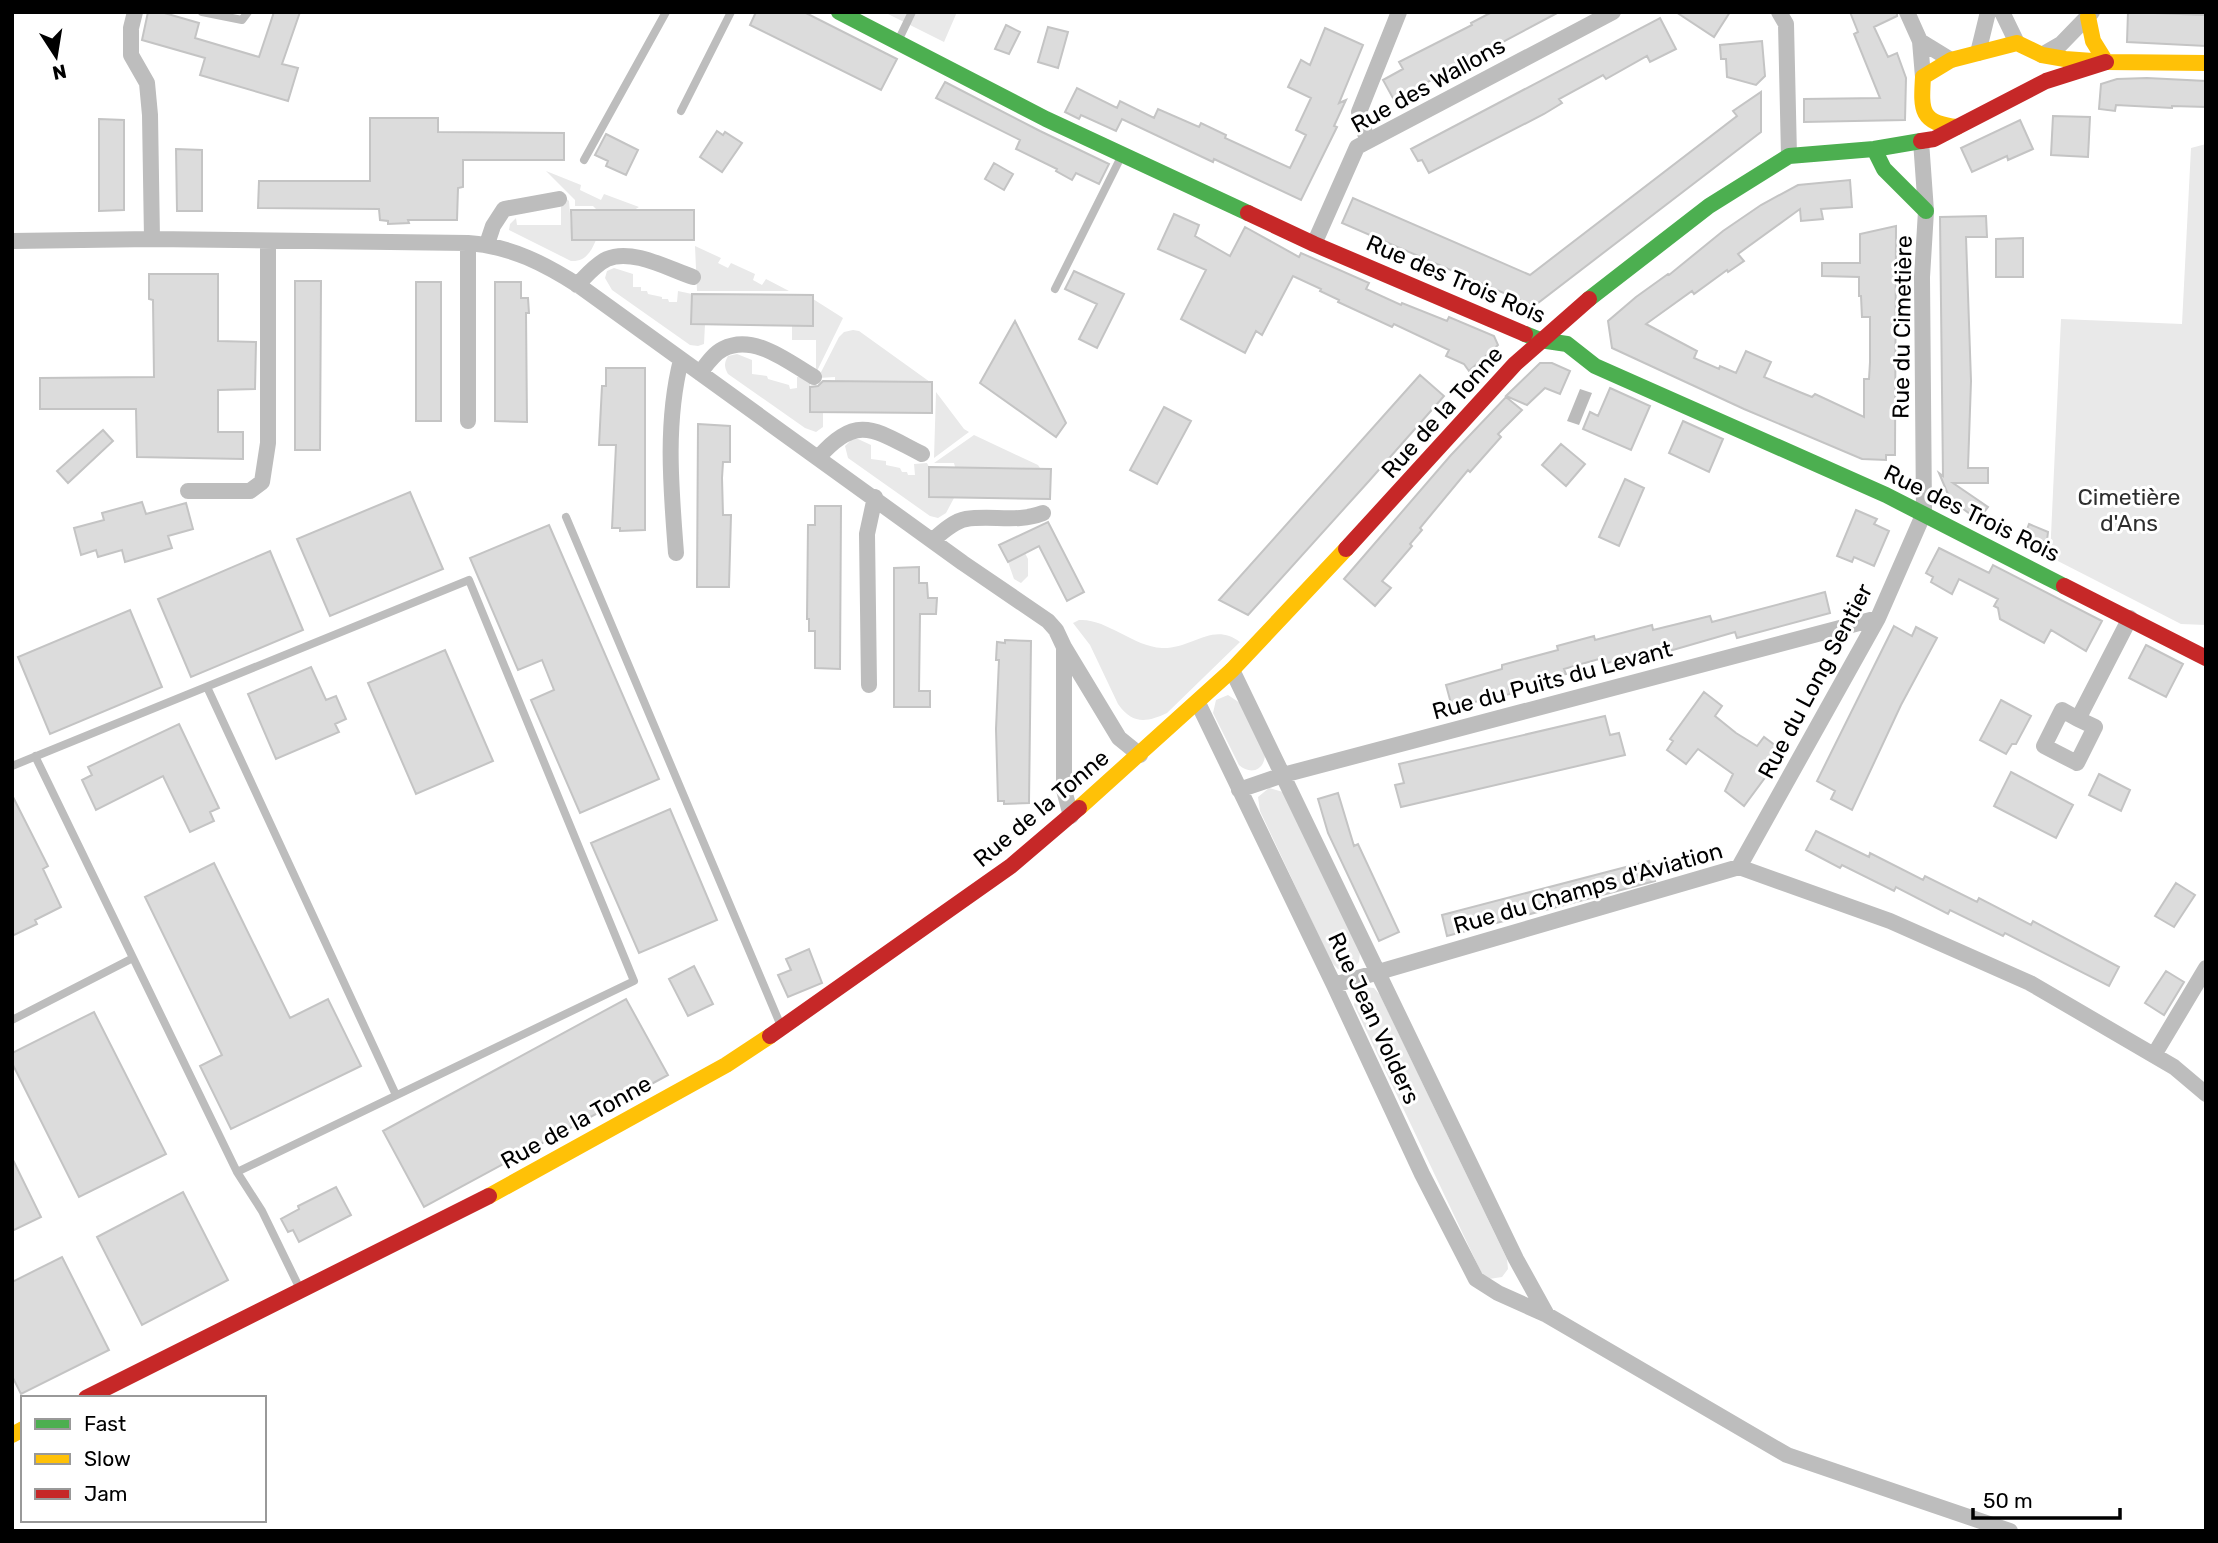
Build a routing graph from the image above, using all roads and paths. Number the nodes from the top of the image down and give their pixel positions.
1 (135, 12) edge
2 (202, 12) edge
3 (248, 12) edge
4 (666, 12) edge
5 (731, 12) edge
6 (839, 12) edge
7 (912, 12) edge
8 (1399, 12) edge
9 (1613, 12) edge
10 (1779, 12) edge
11 (1907, 12) edge
12 (1988, 12) edge
13 (2002, 12) edge
14 (2090, 15) edge
15 (898, 41) junction
16 (1920, 41) junction
17 (2017, 43) junction
18 (1978, 53) junction
19 (2042, 55) junction
20 (1951, 60) junction
21 (2106, 62) junction
22 (2206, 63) edge
23 (1923, 77) junction
24 (2046, 81) junction
25 (1922, 107) junction
26 (681, 111) dead end
27 (1957, 127) junction
28 (1367, 140) junction
29 (1921, 141) junction
30 (1874, 149) junction
31 (1122, 154) junction
32 (1789, 156) junction
33 (584, 160) dead end
34 (559, 199) dead end
35 (1926, 211) junction
36 (152, 239) junction
37 (12, 241) edge
38 (268, 242) junction
39 (468, 243) junction
40 (487, 244) junction
41 (1314, 244) junction
42 (694, 277) dead end
43 (577, 285) junction
44 (1055, 289) dead end
45 (1540, 340) junction
46 (681, 360) junction
47 (700, 373) junction
48 (814, 377) dead end
49 (468, 421) dead end
50 (922, 454) dead end
51 (818, 458) junction
52 (188, 491) dead end
53 (875, 497) junction
54 (1043, 513) dead end
55 (1924, 513) junction
56 (566, 517) dead end
57 (933, 540) junction
58 (676, 552) dead end
59 (1878, 618) junction
60 (2130, 618) junction
61 (1064, 647) junction
62 (2206, 659) edge
63 (1232, 670) junction
64 (869, 685) dead end
65 (206, 687) junction
66 (1198, 703) junction
67 (2078, 719) dead end
68 (1140, 755) junction
69 (35, 756) junction
70 (12, 766) edge
71 (1283, 775) junction
72 (1240, 790) junction
73 (1071, 816) junction
74 (1739, 867) junction
75 (133, 958) junction
76 (2206, 968) edge
77 (1378, 972) junction
78 (1335, 985) junction
79 (12, 1020) edge
80 (782, 1028) junction
81 (2154, 1055) junction
82 (2206, 1094) edge
83 (396, 1095) junction
84 (237, 1172) junction
85 (301, 1290) junction
86 (1547, 1315) junction
87 (90, 1396) edge
88 (2010, 1531) edge

1 - 36 street
2 - 3 lane
4 - 33 lane
5 - 26 lane
6 - 15 street, Rue des Trois Rois
7 - 15 lane
8 - 28 street
9 - 28 street, Rue des Wallons
10 - 32 street
11 - 16 street
12 - 18 street
13 - 17 street
14 - 19 street
14 - 21 street
15 - 31 street, Rue des Trois Rois
16 - 20 street
16 - 23 street
17 - 18 street
17 - 19 street
18 - 20 street
19 - 21 street
19 - 24 street
20 - 23 street
21 - 22 street
21 - 24 street, Rue de la Tonne
23 - 25 street
24 - 27 street, Rue de la Tonne
25 - 27 street
25 - 29 street
27 - 29 street, Rue de la Tonne
28 - 41 street, Rue des Wallons
29 - 30 street, Rue de la Tonne
29 - 35 street, Rue du Cimetière
30 - 32 street, Rue de la Tonne
30 - 35 street
31 - 41 street, Rue des Trois Rois
31 - 44 lane
32 - 45 street, Rue de la Tonne
34 - 40 street
35 - 55 street, Rue du Cimetière
36 - 37 street
36 - 38 street
38 - 39 street
38 - 52 street
39 - 40 street
39 - 49 street
40 - 43 street
41 - 45 street, Rue des Trois Rois
42 - 43 street
43 - 46 street
45 - 55 street, Rue des Trois Rois
45 - 63 street, Rue de la Tonne
46 - 47 street
46 - 58 street
47 - 48 street
47 - 51 street
50 - 51 street
51 - 53 street
53 - 57 street
53 - 64 street
54 - 57 street
55 - 59 street, Rue du Long Sentier
55 - 60 street, Rue des Trois Rois
56 - 80 lane
57 - 61 street
59 - 71 street, Rue du Puits du Levant
59 - 74 street, Rue du Long Sentier
60 - 62 street, Rue des Trois Rois
60 - 67 street
61 - 68 street
61 - 73 street
63 - 66 street, Rue de la Tonne
63 - 71 street, Rue Jean Volders
65 - 69 lane
65 - 83 lane
65 - 83 lane
66 - 68 street, Rue de la Tonne
66 - 72 street, Rue Jean Volders
68 - 73 street, Rue de la Tonne
69 - 70 lane
69 - 75 lane
71 - 72 street, Rue du Puits du Levant
71 - 77 street, Rue Jean Volders
72 - 78 street, Rue Jean Volders
73 - 80 street, Rue de la Tonne
74 - 77 street, Rue du Champs d'Aviation
74 - 81 street, Rue du Champs d'Aviation
75 - 79 lane
75 - 84 lane
76 - 81 street
77 - 78 street, Rue du Champs d'Aviation
77 - 86 street, Rue Jean Volders
78 - 86 street, Rue Jean Volders
80 - 85 street, Rue de la Tonne
81 - 82 street, Rue du Champs d'Aviation
83 - 84 lane
84 - 85 lane
85 - 87 street, Rue de la Tonne
86 - 88 street, Rue Jean Volders

